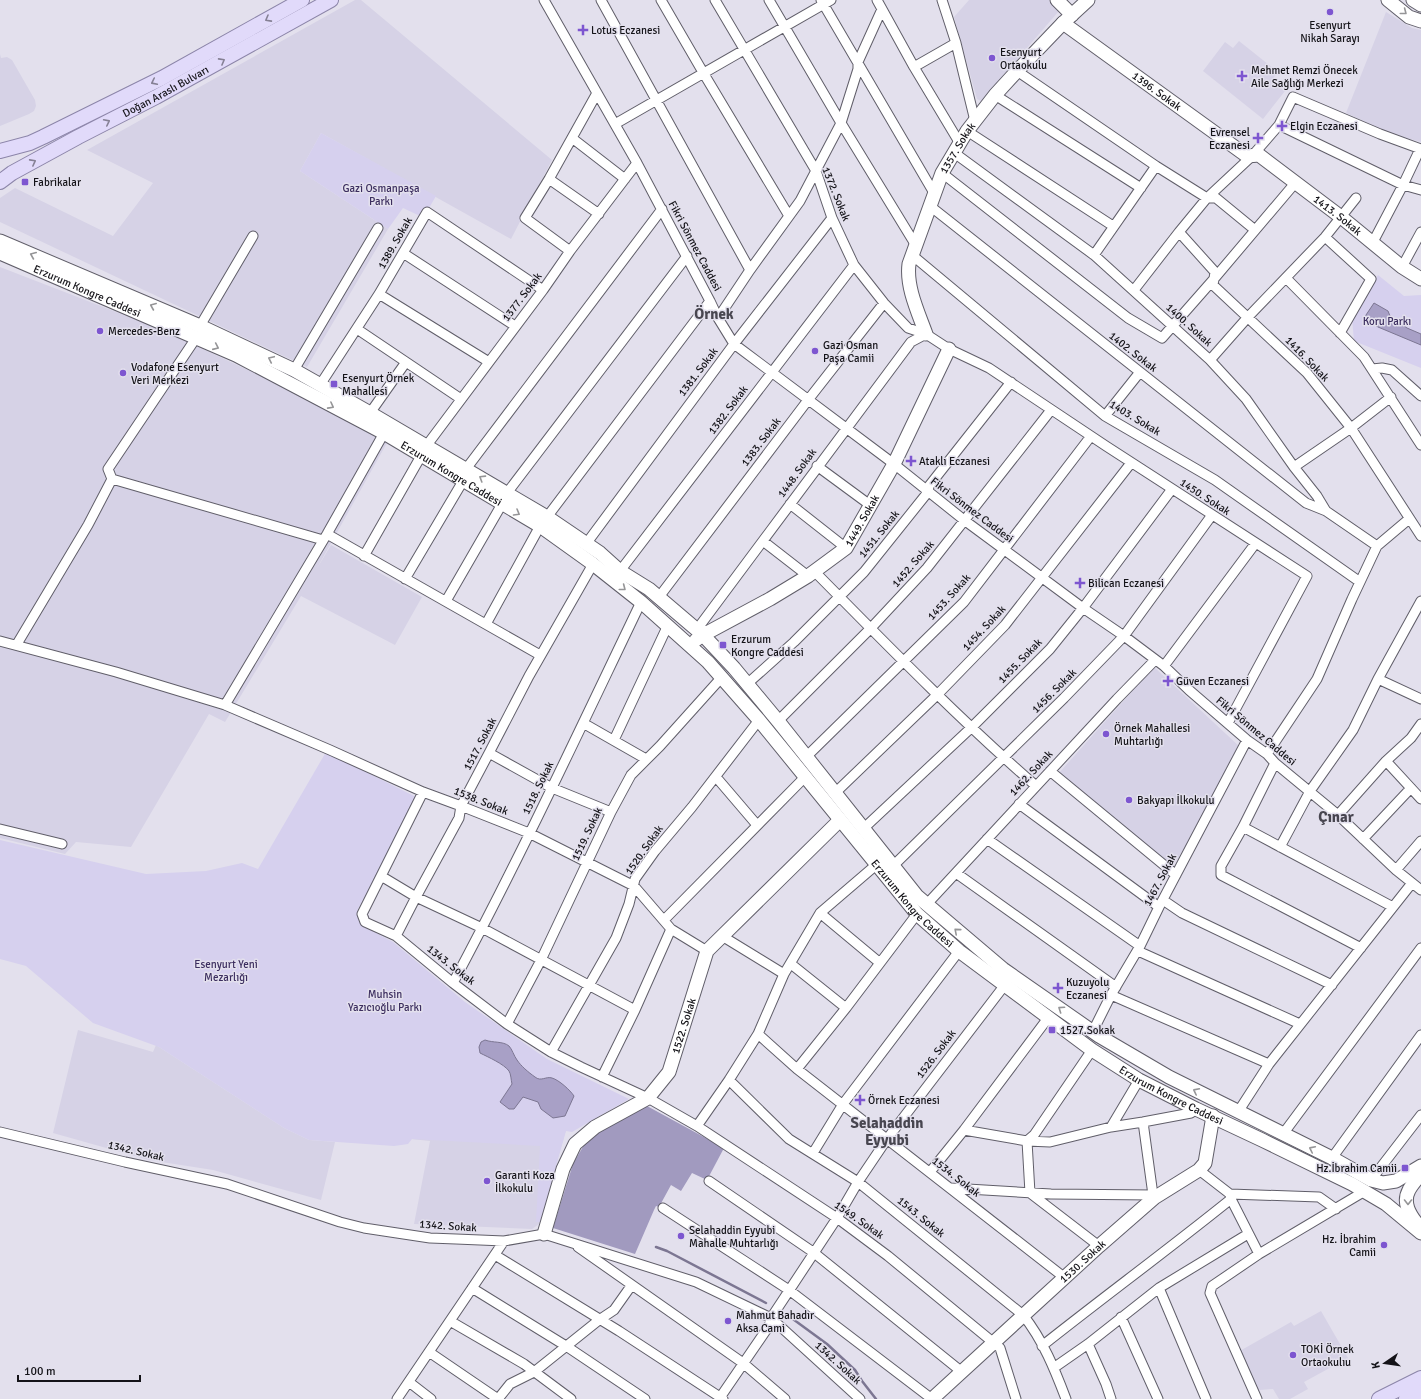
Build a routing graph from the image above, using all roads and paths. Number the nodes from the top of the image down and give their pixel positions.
1 (302, 0) edge
2 (331, 0) edge
3 (544, 0) edge
4 (601, 0) edge
5 (661, 0) edge
6 (715, 0) edge
7 (769, 0) edge
8 (877, 0) edge
9 (942, 0) edge
10 (1057, 0) edge
11 (1088, 0) edge
12 (1388, 0) edge
13 (1413, 0) edge
14 (825, 2) edge
15 (1421, 5) edge
16 (882, 9) junction
17 (1067, 19) junction
18 (1421, 21) edge
19 (784, 27) junction
20 (956, 43) junction
21 (744, 50) junction
22 (858, 62) junction
23 (914, 67) junction
24 (1017, 71) junction
25 (704, 74) junction
26 (597, 93) junction
27 (995, 95) junction
28 (657, 101) junction
29 (841, 123) junction
30 (615, 124) junction
31 (1279, 125) junction
32 (971, 126) junction
33 (572, 138) junction
34 (30, 143) junction
35 (956, 147) junction
36 (1421, 149) edge
37 (0, 151) edge
38 (1252, 156) junction
39 (0, 158) edge
40 (637, 163) junction
41 (1156, 166) junction
42 (816, 171) junction
43 (942, 173) junction
44 (6, 176) edge
45 (549, 179) junction
46 (625, 179) junction
47 (0, 182) edge
48 (1296, 182) junction
49 (1403, 185) junction
50 (1140, 188) junction
51 (1421, 190) edge
52 (934, 193) junction
53 (1207, 198) junction
54 (1356, 198) dead end
55 (930, 206) junction
56 (662, 209) junction
57 (598, 214) junction
58 (789, 216) junction
59 (1341, 217) junction
60 (832, 218) junction
61 (1113, 226) junction
62 (378, 228) dead end
63 (1255, 230) junction
64 (1179, 232) junction
65 (1421, 232) edge
66 (253, 236) dead end
67 (1325, 237) junction
68 (0, 241) edge
69 (1373, 242) junction
70 (914, 250) junction
71 (570, 251) junction
72 (403, 253) junction
73 (0, 254) edge
74 (1094, 255) junction
75 (687, 256) junction
76 (854, 265) junction
77 (1402, 267) junction
78 (750, 270) junction
79 (1286, 278) junction
80 (1421, 279) edge
81 (1213, 280) junction
82 (543, 290) junction
83 (1134, 290) junction
84 (379, 294) junction
85 (710, 301) junction
86 (884, 303) junction
87 (1248, 317) junction
88 (718, 318) junction
89 (515, 326) junction
90 (1172, 326) junction
91 (357, 329) junction
92 (198, 332) junction
93 (1340, 333) junction
94 (926, 334) junction
95 (734, 344) junction
96 (949, 349) junction
97 (1210, 360) junction
98 (406, 362) junction
99 (489, 362) junction
100 (1372, 369) junction
101 (294, 370) junction
102 (1140, 372) junction
103 (771, 373) junction
104 (1011, 382) junction
105 (320, 385) junction
106 (1421, 396) edge
107 (1391, 397) junction
108 (461, 399) junction
109 (808, 400) junction
110 (1051, 410) junction
111 (370, 412) junction
112 (1105, 416) junction
113 (845, 428) junction
114 (1351, 428) junction
115 (384, 433) junction
116 (1090, 436) junction
117 (1421, 445) edge
118 (424, 450) junction
119 (1131, 463) junction
120 (894, 464) junction
121 (817, 466) junction
122 (1294, 467) junction
123 (465, 475) junction
124 (112, 479) junction
125 (1172, 489) junction
126 (928, 492) junction
127 (504, 499) junction
128 (790, 504) junction
129 (870, 505) junction
130 (1326, 511) junction
131 (1212, 515) junction
132 (1409, 519) junction
133 (964, 520) junction
134 (544, 522) junction
135 (1421, 536) edge
136 (325, 537) junction
137 (763, 541) junction
138 (586, 544) junction
139 (1255, 544) junction
140 (1377, 546) junction
141 (846, 548) junction
142 (1003, 550) junction
143 (364, 556) junction
144 (593, 564) junction
145 (620, 571) junction
146 (812, 574) junction
147 (1043, 578) junction
148 (405, 579) junction
149 (1360, 582) junction
150 (839, 596) junction
151 (659, 597) junction
152 (446, 601) junction
153 (1421, 601) edge
154 (641, 602) junction
155 (1083, 608) junction
156 (486, 624) junction
157 (668, 625) junction
158 (871, 628) junction
159 (703, 635) junction
160 (1124, 636) junction
161 (0, 640) edge
162 (17, 644) junction
163 (690, 645) junction
164 (540, 655) junction
165 (1155, 660) junction
166 (904, 661) junction
167 (1164, 666) junction
168 (722, 677) junction
169 (1378, 679) junction
170 (747, 684) junction
171 (937, 695) junction
172 (1421, 700) edge
173 (225, 705) junction
174 (759, 720) junction
175 (778, 721) junction
176 (583, 723) junction
177 (1228, 723) junction
178 (1421, 724) edge
179 (972, 728) junction
180 (614, 740) junction
181 (1247, 740) junction
182 (489, 753) junction
183 (1267, 754) junction
184 (806, 757) junction
185 (646, 758) junction
186 (1003, 758) junction
187 (1386, 761) junction
188 (1275, 763) junction
189 (1050, 771) junction
190 (716, 777) junction
191 (804, 777) junction
192 (1036, 786) junction
193 (552, 788) junction
194 (1411, 788) junction
195 (1310, 791) junction
196 (423, 792) junction
197 (835, 793) junction
198 (1421, 799) edge
199 (1019, 804) junction
200 (461, 806) junction
201 (611, 812) junction
202 (1338, 816) junction
203 (839, 821) junction
204 (757, 825) junction
205 (1242, 827) junction
206 (0, 829) edge
207 (863, 829) junction
208 (529, 834) junction
209 (987, 839) junction
210 (1363, 839) junction
211 (1421, 841) edge
212 (62, 844) dead end
213 (1280, 847) junction
214 (588, 862) junction
215 (876, 865) junction
216 (893, 866) junction
217 (1396, 870) junction
218 (956, 872) junction
219 (1176, 875) junction
220 (381, 876) junction
221 (1412, 882) junction
222 (634, 886) junction
223 (1421, 890) edge
224 (416, 897) junction
225 (927, 904) junction
226 (1161, 904) junction
227 (1393, 907) junction
228 (820, 913) junction
229 (917, 914) junction
230 (664, 920) junction
231 (482, 928) junction
232 (672, 929) junction
233 (396, 936) junction
234 (722, 936) junction
235 (1361, 948) junction
236 (1421, 948) edge
237 (1139, 949) junction
238 (959, 951) junction
239 (707, 952) junction
240 (541, 960) junction
241 (880, 963) junction
242 (791, 964) junction
243 (784, 974) junction
244 (453, 983) junction
245 (589, 985) junction
246 (1332, 985) junction
247 (1004, 986) junction
248 (1114, 991) junction
249 (846, 1008) junction
250 (635, 1010) junction
251 (1048, 1018) junction
252 (508, 1024) junction
253 (1300, 1024) junction
254 (1096, 1033) junction
255 (758, 1034) junction
256 (1421, 1035) edge
257 (1092, 1050) junction
258 (551, 1052) junction
259 (1269, 1064) junction
260 (797, 1069) junction
261 (602, 1077) junction
262 (729, 1080) junction
263 (1139, 1080) junction
264 (648, 1098) junction
265 (843, 1104) junction
266 (1196, 1109) junction
267 (1238, 1112) junction
268 (1421, 1115) edge
269 (1213, 1116) junction
270 (1143, 1122) junction
271 (697, 1126) junction
272 (1111, 1127) junction
273 (964, 1130) junction
274 (0, 1132) edge
275 (1284, 1134) junction
276 (887, 1139) junction
277 (1027, 1141) junction
278 (813, 1153) junction
279 (1332, 1158) junction
280 (1421, 1166) edge
281 (1199, 1170) junction
282 (930, 1172) junction
283 (1421, 1174) edge
284 (709, 1181) dead end
285 (858, 1182) junction
286 (1368, 1186) junction
287 (951, 1188) junction
288 (1030, 1193) junction
289 (1230, 1196) junction
290 (1153, 1197) junction
291 (663, 1208) dead end
292 (1336, 1209) junction
293 (837, 1218) junction
294 (1421, 1229) edge
295 (1421, 1233) edge
296 (544, 1234) junction
297 (1248, 1234) junction
298 (504, 1241) junction
299 (572, 1243) junction
300 (1099, 1246) junction
301 (813, 1252) junction
302 (495, 1254) junction
303 (1259, 1254) junction
304 (1065, 1278) junction
305 (631, 1286) junction
306 (472, 1288) junction
307 (1159, 1288) junction
308 (789, 1290) junction
309 (1024, 1315) junction
310 (1121, 1317) junction
311 (771, 1318) junction
312 (599, 1320) junction
313 (450, 1321) junction
314 (994, 1343) junction
315 (1088, 1344) junction
316 (566, 1346) junction
317 (1042, 1346) junction
318 (429, 1352) junction
319 (743, 1363) junction
320 (1055, 1367) junction
321 (534, 1372) junction
322 (962, 1372) junction
323 (1421, 1378) edge
324 (409, 1382) junction
325 (1421, 1392) edge
326 (721, 1398) edge
327 (397, 1399) edge
328 (431, 1399) edge
329 (498, 1399) edge
330 (571, 1399) edge
331 (646, 1399) edge
332 (785, 1399) edge
333 (860, 1399) edge
334 (932, 1399) edge
335 (1016, 1399) edge
336 (1066, 1399) edge
337 (1111, 1399) edge
338 (1158, 1399) edge
339 (1206, 1399) edge
340 (1256, 1399) edge
341 (1378, 1399) edge
342 (1406, 1399) edge

1 -> 34 main road, Doğan Araslı Bulvarı
44 -> 2 main road, Doğan Araslı Bulvarı
3 - 26 street, Fikri Sönmez Caddesi
4 - 28 street
5 - 25 street
6 - 21 street, 1372. Sokak
7 - 19 street, 1403. Sokak
8 - 16 street
9 - 20 street
10 - 17 main road, 1396. Sokak
11 - 17 main road, 1357. Sokak
12 -> 18 main road
13 - 15 main road
14 - 19 street
14 - 22 street
16 - 22 street
16 - 23 street
17 - 24 main road, 1357. Sokak
17 - 38 main road, 1396. Sokak
19 - 21 street
19 - 29 street, 1403. Sokak
20 - 23 street
20 - 32 street
21 - 25 street
21 - 42 street, 1372. Sokak
22 - 29 street
22 - 52 street
23 - 35 street
24 - 27 main road, 1357. Sokak
24 - 41 street
25 - 28 street
25 - 58 street
26 - 30 street, Fikri Sönmez Caddesi
26 - 33 street
27 - 32 main road, 1357. Sokak
27 - 50 street
28 - 30 street
28 - 78 street
29 - 42 street
29 - 70 street, 1403. Sokak
30 - 40 street, Fikri Sönmez Caddesi
31 - 36 street
31 - 38 street
31 - 49 street
32 - 35 main road, 1357. Sokak
32 - 61 street
33 - 45 street
33 - 46 street
34 - 37 main road, Doğan Araslı Bulvarı
34 - 39 main road
35 - 43 main road, 1357. Sokak
35 - 74 street, 1400. Sokak
36 - 49 street
38 - 48 main road, 1413. Sokak
38 - 53 street
40 - 46 street, 1377. Sokak
40 - 56 street, Fikri Sönmez Caddesi
41 - 50 street
41 - 53 street
42 - 58 street
42 - 60 street, 1372. Sokak
43 - 52 main road, 1357. Sokak
43 - 90 street
44 - 47 main road, Doğan Araslı Bulvarı
45 - 57 street
45 - 71 street
46 - 57 street, 1377. Sokak
48 - 59 main road, 1413. Sokak
48 - 63 street
49 - 51 street
49 - 69 street
50 - 61 street
52 - 55 main road, 1357. Sokak
53 - 63 street
53 - 64 street
54 - 59 street
55 - 70 main road, 1357. Sokak
55 - 102 street, 1402. Sokak
56 - 75 street, Fikri Sönmez Caddesi
56 - 123 street
57 - 71 street, 1377. Sokak
58 - 78 street
59 - 67 street
59 - 69 main road, 1413. Sokak
60 - 76 street, 1372. Sokak
60 - 95 street, 1381. Sokak
61 - 74 street
62 - 101 street
63 - 81 street
64 - 81 street, 1416. Sokak
64 - 83 street
65 - 77 street
66 - 92 street
67 - 79 street
67 - 93 street
92 -> 68 main road, Erzurum Kongre Caddesi
69 - 77 main road, 1413. Sokak
70 - 94 main road, 1357. Sokak
70 - 112 street, 1403. Sokak
71 - 82 street, 1377. Sokak
72 - 82 street, 1389. Sokak
72 - 84 street, 1389. Sokak
72 - 89 street
73 - 92 main road, Erzurum Kongre Caddesi
74 - 83 street, 1400. Sokak
75 - 85 street, Fikri Sönmez Caddesi
75 - 127 street
76 - 86 street, 1372. Sokak
76 - 103 street, 1382. Sokak
77 - 80 main road, 1413. Sokak
78 - 88 street
79 - 87 street
79 - 93 street
81 - 87 street, 1416. Sokak
81 - 90 street
82 - 89 street, 1377. Sokak
83 - 90 street, 1400. Sokak
84 - 91 street, 1389. Sokak
84 - 99 street
85 - 88 street, Fikri Sönmez Caddesi
85 - 134 street
86 - 94 street, 1372. Sokak
86 - 109 street, 1383. Sokak
87 - 97 street
87 - 114 street, 1416. Sokak
88 - 95 street, Fikri Sönmez Caddesi
89 - 99 street, 1377. Sokak
90 - 97 street, 1400. Sokak
91 - 98 street
91 - 105 street, 1389. Sokak
101 -> 92 main road, Erzurum Kongre Caddesi
92 -> 115 main road, Erzurum Kongre Caddesi
92 - 124 street
93 - 100 street
94 - 96 street, 1372. Sokak
94 - 113 street, 1448. Sokak
95 - 103 street, Fikri Sönmez Caddesi
95 - 138 street, 1381. Sokak
96 - 104 street, 1450. Sokak
96 - 120 main road, 1449. Sokak
97 - 122 street, 1400. Sokak
98 - 108 street
98 - 111 street
99 - 108 street, 1377. Sokak
100 - 106 street
100 - 107 street
101 - 105 main road, Erzurum Kongre Caddesi
102 - 112 street
102 - 130 street, 1402. Sokak
103 - 109 street, Fikri Sönmez Caddesi
103 - 145 street, 1382. Sokak
104 - 110 street, 1450. Sokak
104 - 126 street, 1451. Sokak
105 - 111 main road, Erzurum Kongre Caddesi
107 - 114 street
107 - 117 street
108 - 118 street, 1377. Sokak
109 - 113 street, Fikri Sönmez Caddesi
109 - 151 street, 1383. Sokak
110 - 116 street, 1450. Sokak
110 - 133 street, 1452. Sokak
111 - 118 main road, Erzurum Kongre Caddesi
112 - 149 street, 1403. Sokak
113 - 120 street, Fikri Sönmez Caddesi
113 - 121 street, 1448. Sokak
114 - 122 street
114 - 132 street, 1416. Sokak
115 - 118 main road, Erzurum Kongre Caddesi
115 - 136 street
116 - 119 street, 1450. Sokak
116 - 142 street, 1453. Sokak
118 - 123 main road, Erzurum Kongre Caddesi
118 - 143 street, 1377. Sokak
119 - 125 street, 1450. Sokak
119 - 147 street, 1454. Sokak
120 - 126 street, Fikri Sönmez Caddesi
120 - 129 main road, 1449. Sokak
121 - 128 street, 1448. Sokak
121 - 129 street
122 - 130 street, 1400. Sokak
123 - 127 main road, Erzurum Kongre Caddesi
123 - 148 street
124 - 136 street
124 - 162 street
125 - 131 street, 1450. Sokak
125 - 155 street, 1455. Sokak
126 - 133 street, Fikri Sönmez Caddesi
126 - 150 street, 1451. Sokak
127 - 134 main road, Erzurum Kongre Caddesi
127 - 152 street
128 - 137 street, 1448. Sokak
128 - 141 street
129 - 141 main road, 1449. Sokak
130 - 140 street, 1400. Sokak
131 - 139 street, 1450. Sokak
131 - 160 street, 1456. Sokak
132 - 135 street, 1416. Sokak
132 - 140 street
133 - 142 street, Fikri Sönmez Caddesi
133 - 158 street, 1452. Sokak
134 - 138 main road, Erzurum Kongre Caddesi
134 - 144 main road, Erzurum Kongre Caddesi
134 - 156 street
136 - 143 street
136 - 173 street
137 - 146 street
137 - 159 street, 1448. Sokak
138 - 145 main road, Erzurum Kongre Caddesi
139 - 167 street
139 - 177 street, 1450. Sokak
140 - 149 street
141 - 146 main road, 1449. Sokak
142 - 147 street, Fikri Sönmez Caddesi
142 - 166 street, 1453. Sokak
143 - 148 street
144 -> 154 main road, Erzurum Kongre Caddesi
144 - 164 street, 1517. Sokak
145 - 151 main road, Erzurum Kongre Caddesi
146 - 150 street
146 - 159 main road, 1449. Sokak
147 - 155 street, Fikri Sönmez Caddesi
147 - 171 street, 1454. Sokak
148 - 152 street
149 - 183 street
150 - 158 street
150 - 170 street, 1451. Sokak
151 - 159 main road, Erzurum Kongre Caddesi
152 - 156 street
153 - 169 street
154 - 157 main road, Erzurum Kongre Caddesi
154 - 176 street, 1518. Sokak
155 - 160 street, Fikri Sönmez Caddesi
155 - 179 street, 1455. Sokak
156 - 164 street
157 - 163 main road, Erzurum Kongre Caddesi
157 - 180 street
158 - 166 street
158 - 175 street, 1452. Sokak
159 - 163 main road, 1449. Sokak
159 - 170 main road, Erzurum Kongre Caddesi
160 - 165 street, Fikri Sönmez Caddesi
160 - 186 street, 1456. Sokak
161 - 162 street, 1538. Sokak
162 - 173 street, 1538. Sokak
163 - 168 main road, Erzurum Kongre Caddesi
164 - 182 street, 1517. Sokak
165 - 167 street, Fikri Sönmez Caddesi
165 - 189 street, 1462. Sokak
166 - 171 street
166 - 184 street, 1453. Sokak
167 - 177 street, Fikri Sönmez Caddesi
168 - 174 main road, Erzurum Kongre Caddesi
168 - 185 street, 1519. Sokak
169 - 172 street
169 - 195 street
170 - 175 main road, Erzurum Kongre Caddesi
171 - 179 street
171 - 197 street, 1454. Sokak
173 - 196 street, 1538. Sokak
174 - 190 street, 1520. Sokak
174 - 191 main road, Erzurum Kongre Caddesi
175 - 184 main road, Erzurum Kongre Caddesi
176 - 180 street
176 - 193 street, 1518. Sokak
177 - 181 street, Fikri Sönmez Caddesi
178 - 187 street
179 - 186 street
179 - 207 street, 1455. Sokak
180 - 185 street
181 - 183 street, Fikri Sönmez Caddesi
181 - 219 street, 1467. Sokak
182 - 193 street
182 - 200 street, 1517. Sokak
183 - 188 street, Fikri Sönmez Caddesi
184 - 197 main road, Erzurum Kongre Caddesi
185 - 201 street, 1519. Sokak
186 - 192 street
186 - 216 street, 1456. Sokak
187 - 194 street
187 - 202 street
188 - 195 street, Fikri Sönmez Caddesi
188 - 205 street
189 - 192 street, 1462. Sokak
189 - 219 street
190 - 204 street
190 - 222 street, 1520. Sokak
191 - 203 main road, Erzurum Kongre Caddesi
191 - 204 street
192 - 199 street, 1462. Sokak
193 - 201 street
193 - 208 street, 1518. Sokak
194 - 198 street
194 - 210 street
195 - 202 street, Fikri Sönmez Caddesi
195 - 213 street
196 - 200 street, 1538. Sokak
196 - 220 street, 1343. Sokak
197 - 207 main road, Erzurum Kongre Caddesi
199 - 209 street, 1462. Sokak
199 - 226 street
200 - 208 street, 1538. Sokak
200 - 224 street, 1517. Sokak
201 - 214 street, 1519. Sokak
202 - 210 street, Fikri Sönmez Caddesi
203 - 215 main road, Erzurum Kongre Caddesi
203 - 234 main road, 1522. Sokak
204 - 230 street
205 - 213 street
205 - 235 street
206 - 212 street
207 - 216 main road, Erzurum Kongre Caddesi
208 - 214 street, 1538. Sokak
208 - 231 street, 1518. Sokak
209 - 218 street, 1462. Sokak
209 - 237 street
210 - 217 street, Fikri Sönmez Caddesi
211 - 217 street
213 - 227 street
214 - 222 street, 1538. Sokak
214 - 240 street, 1519. Sokak
215 - 228 street
215 - 229 main road, Erzurum Kongre Caddesi
216 - 225 main road, Erzurum Kongre Caddesi
217 - 221 street, Fikri Sönmez Caddesi
218 - 225 street, 1462. Sokak
218 - 248 street
219 - 226 street, 1467. Sokak
220 - 224 street
220 - 233 street, 1343. Sokak
221 - 223 street, Fikri Sönmez Caddesi
221 - 227 street
222 - 230 street, 1538. Sokak
222 - 245 street, 1520. Sokak
224 - 231 street
224 - 233 street, 1517. Sokak
254 -> 225 main road, Erzurum Kongre Caddesi
226 - 237 street, 1467. Sokak
226 - 246 street
227 - 235 street
228 - 241 street
228 - 242 street
229 - 238 main road, Erzurum Kongre Caddesi
229 - 241 street
230 - 232 street, 1538. Sokak
231 - 240 street
231 - 244 street, 1518. Sokak
232 - 239 street, 1538. Sokak
232 - 250 street
233 - 244 street, 1343. Sokak
234 - 239 main road, 1522. Sokak
234 - 243 street
235 - 246 street
236 - 275 street
237 - 248 street, 1467. Sokak
237 - 253 street
238 - 247 main road, Erzurum Kongre Caddesi
238 - 265 street
239 - 264 main road, 1522. Sokak
240 - 245 street
240 - 252 street, 1519. Sokak
241 - 249 street
242 - 243 street
242 - 249 street
243 - 255 street
244 - 252 street, 1343. Sokak
245 - 250 street
245 - 258 street, 1520. Sokak
246 - 253 street
247 - 251 main road, Erzurum Kongre Caddesi
247 - 276 street, 1526. Sokak
248 - 254 street, 1467. Sokak
248 - 259 street
249 - 260 street
250 - 261 street
251 - 257 main road, Erzurum Kongre Caddesi
251 - 273 street
252 - 258 street, 1343. Sokak
253 - 259 street
254 - 257 main road
267 -> 254 main road, Erzurum Kongre Caddesi
255 - 260 street, 1534. Sokak
255 - 262 street
256 - 279 street
257 - 263 main road, Erzurum Kongre Caddesi
257 - 277 street
258 - 261 street, 1343. Sokak
259 - 267 street
260 - 265 street, 1534. Sokak
261 - 264 street, 1343. Sokak
262 - 271 street
262 - 278 street, 1543. Sokak
263 - 266 main road, Erzurum Kongre Caddesi
263 - 272 street
264 - 271 street, 1549. Sokak
264 - 296 main road, 1522. Sokak
265 - 276 street, 1534. Sokak
265 - 278 street
266 - 269 main road, Erzurum Kongre Caddesi
266 - 270 street
267 - 275 main road, Erzurum Kongre Caddesi
268 - 286 street
269 - 281 main road
269 - 286 main road, Erzurum Kongre Caddesi
270 - 272 street
270 - 290 street
271 - 293 street, 1549. Sokak
272 - 277 street
273 - 277 street
273 - 282 street
274 - 298 street, 1342. Sokak
279 -> 275 main road, Erzurum Kongre Caddesi
276 - 282 street, 1534. Sokak
276 - 285 street, 1526. Sokak
277 - 288 street
278 - 285 street, 1543. Sokak
279 - 286 main road, Erzurum Kongre Caddesi
280 - 286 main road
281 - 289 street
281 - 290 main road, 1530. Sokak
282 - 287 street, 1534. Sokak
283 -> 294 main road
284 - 301 street
285 - 293 street, 1526. Sokak
285 - 309 street, 1543. Sokak
286 - 292 street
286 - 295 main road, Erzurum Kongre Caddesi
287 - 288 street
287 - 304 street, 1534. Sokak
288 - 290 street
288 - 300 street
289 - 292 street
289 - 297 street
289 - 317 street
290 - 300 main road, 1530. Sokak
291 - 308 street
292 - 303 street
293 - 301 street, 1526. Sokak
293 - 314 street, 1549. Sokak
296 - 298 street, 1342. Sokak
296 - 299 street, 1342. Sokak
297 - 303 street
297 - 307 street
298 - 302 street
299 - 305 street
299 - 311 street, 1342. Sokak
300 - 304 main road, 1530. Sokak
301 - 308 street, 1526. Sokak
301 - 322 street
302 - 306 street
302 - 312 street
303 - 340 street
304 - 309 main road, 1530. Sokak
305 - 312 street
305 - 319 street
306 - 313 street
306 - 316 street
307 - 310 street
307 - 339 street
308 - 311 street, 1526. Sokak
308 - 334 street
309 - 314 main road, 1530. Sokak
309 - 317 street, 1543. Sokak
310 - 315 street
310 - 338 street
311 - 319 street, 1526. Sokak
311 - 333 street, 1342. Sokak
312 - 316 street
312 - 326 street
313 - 318 street
313 - 321 street
314 - 322 main road, 1530. Sokak
314 - 335 street, 1549. Sokak
315 - 320 street
315 - 337 street
316 - 321 street
316 - 331 street
317 - 320 street, 1543. Sokak
318 - 324 street
318 - 329 street
319 - 326 street, 1526. Sokak
319 - 332 street
320 - 336 street, 1543. Sokak
321 - 329 street
321 - 330 street
322 - 334 main road, 1530. Sokak
323 - 341 main road
324 - 327 street
324 - 328 street
325 - 342 main road

